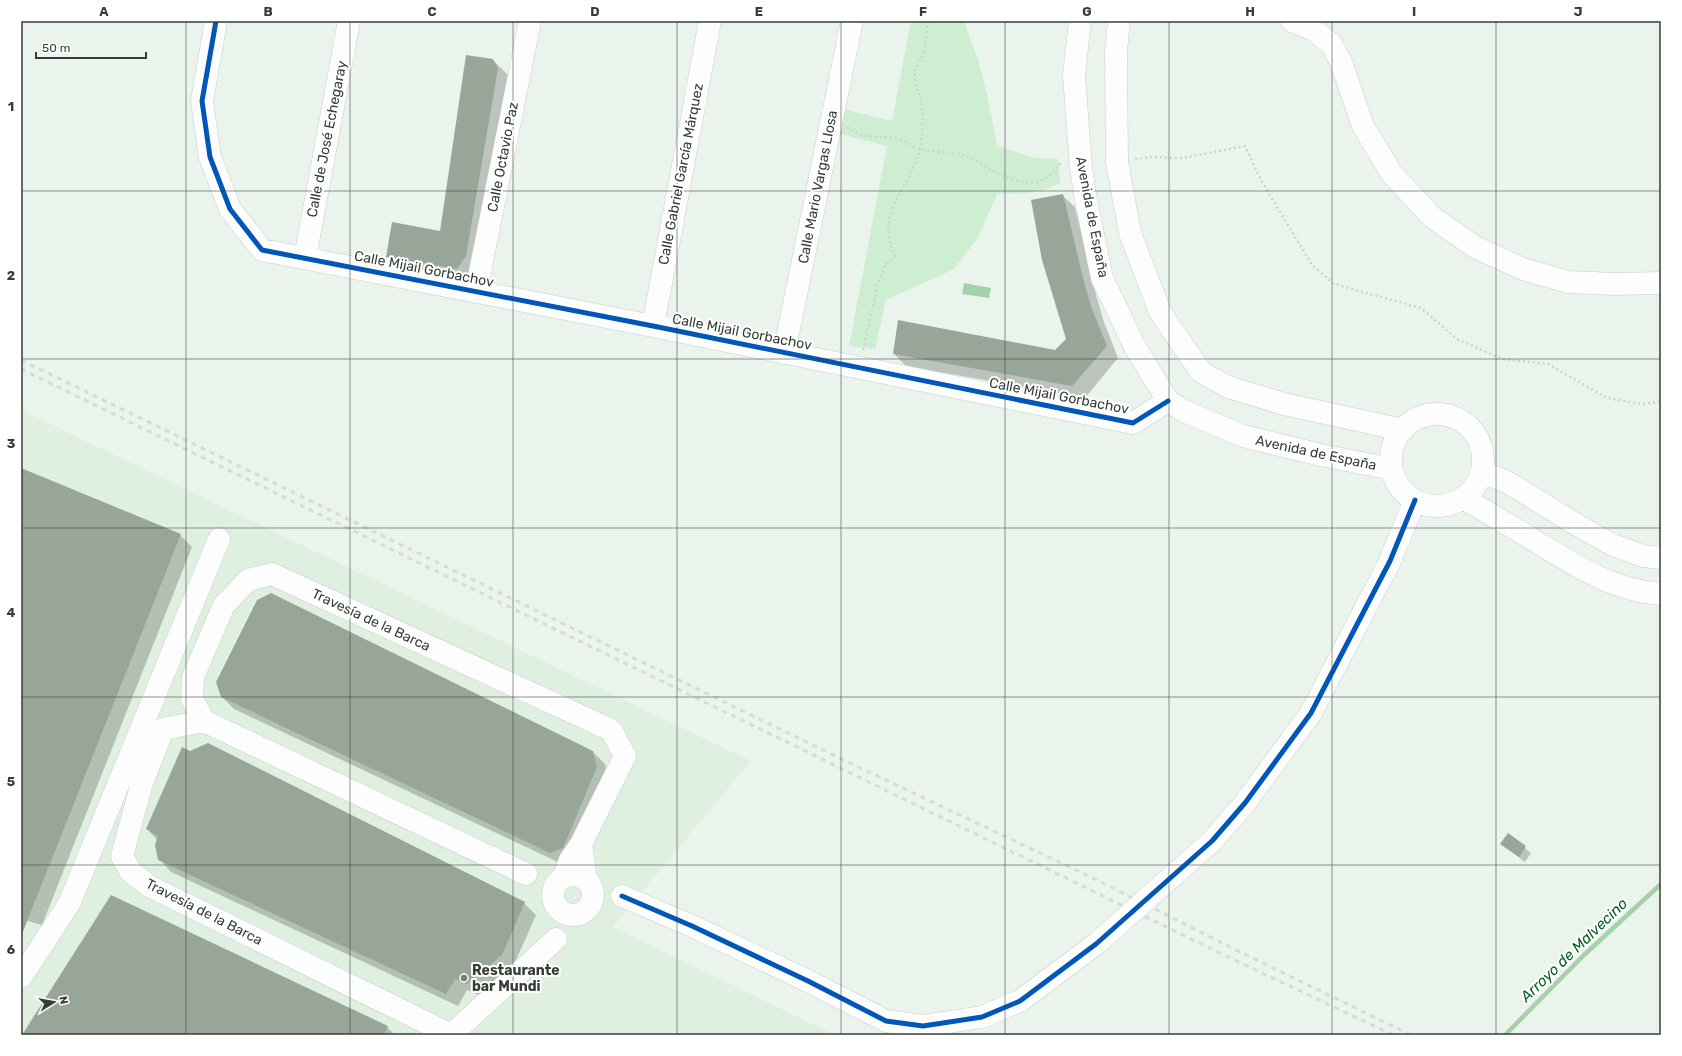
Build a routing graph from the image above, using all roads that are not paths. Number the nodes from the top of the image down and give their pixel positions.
1 (216, 21) edge
2 (349, 21) edge
3 (530, 21) edge
4 (710, 21) edge
5 (852, 21) edge
6 (1080, 21) edge
7 (1119, 21) edge
8 (1292, 21) edge
9 (305, 258) junction
10 (1661, 283) edge
11 (476, 292) junction
12 (653, 326) junction
13 (784, 353) junction
14 (1168, 401) junction
15 (1403, 430) junction
16 (1392, 469) junction
17 (1482, 472) junction
18 (1464, 498) junction
19 (1416, 500) junction
20 (219, 539) dead end
21 (1661, 558) edge
22 (1661, 594) edge
23 (204, 721) junction
24 (581, 844) junction
25 (558, 890) junction
26 (587, 896) junction
27 (556, 939) junction
28 (21, 977) edge
29 (451, 1035) edge

1 - 9 street, Calle Mijail Gorbachov
2 - 9 street, Calle de José Echegaray
3 - 11 street, Calle Octavio Paz
4 - 12 street, Calle Gabriel García Márquez
5 - 13 street, Calle Mario Vargas Llosa
6 - 14 street, Avenida de España
7 - 15 street
8 - 10 street
9 - 11 street, Calle Mijail Gorbachov
11 - 12 street, Calle Mijail Gorbachov
12 - 13 street, Calle Mijail Gorbachov
13 - 14 street, Calle Mijail Gorbachov
14 - 16 street, Avenida de España
15 - 16 street
15 - 17 street
16 - 19 street
17 - 18 street
17 - 21 street
18 - 19 street
18 - 22 street
19 - 26 street, bridge
20 - 28 street
23 - 24 street, Travesía de la Barca
23 - 25 street
23 - 29 street, Travesía de la Barca
24 - 25 street
24 - 26 street
25 - 26 street
25 - 26 street
25 - 27 street
26 - 27 street
27 - 29 street

